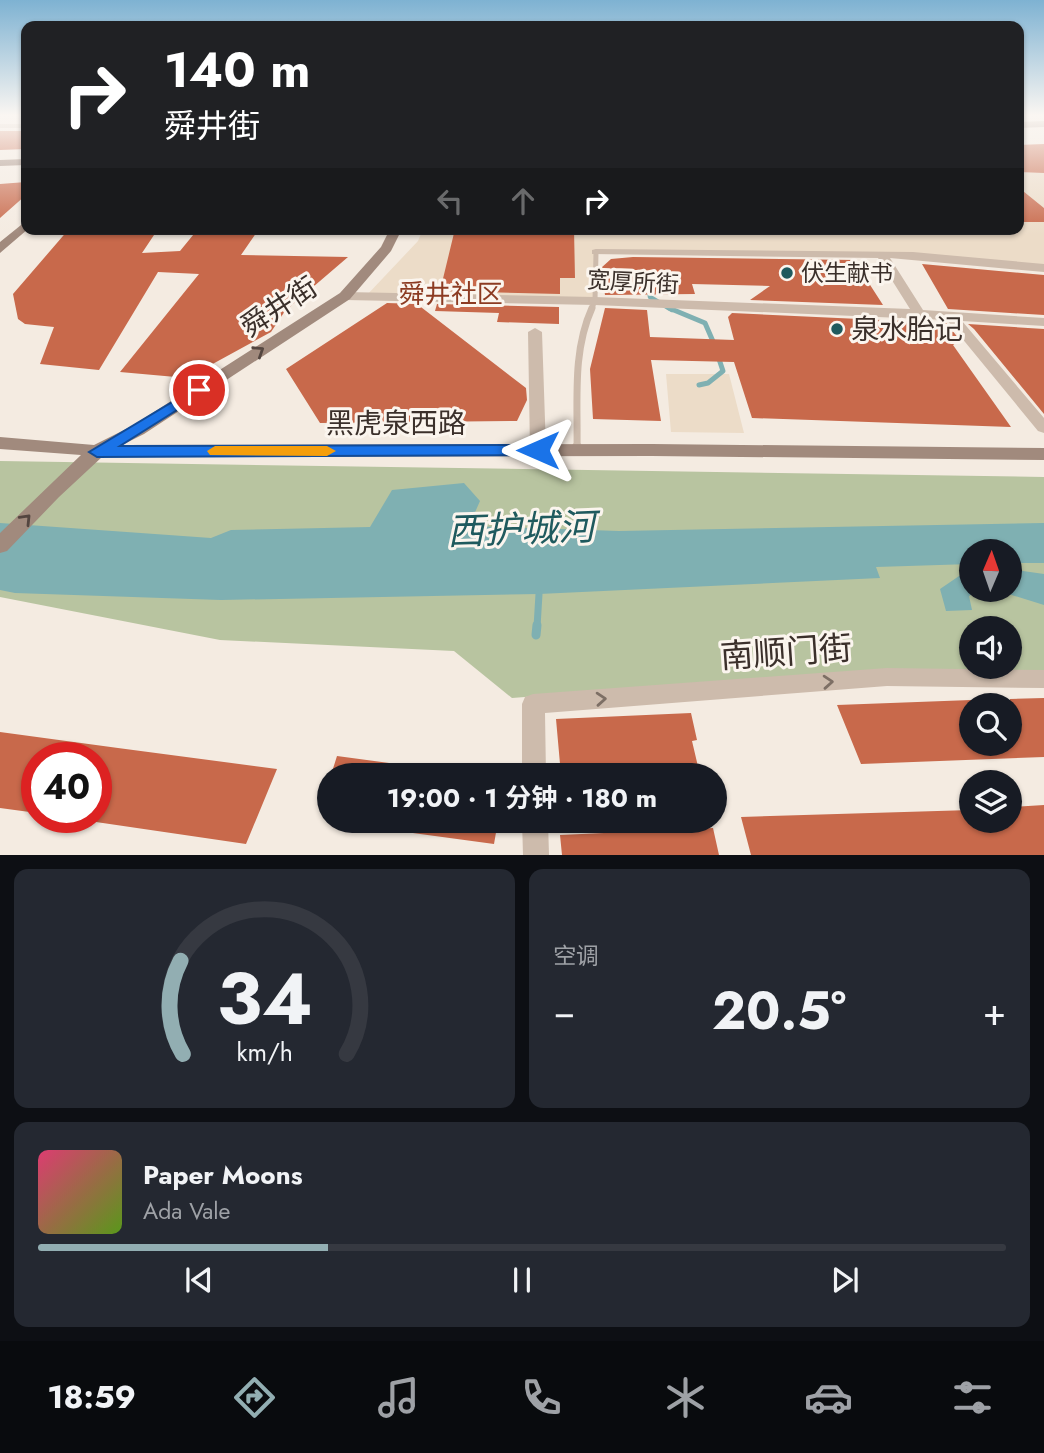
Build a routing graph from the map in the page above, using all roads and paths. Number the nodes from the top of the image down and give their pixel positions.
1 (21, 162) edge
2 (0, 163) edge
3 (21, 230) edge
4 (393, 235) edge
5 (0, 249) edge
6 (596, 252) joint
7 (882, 255) junction
8 (1044, 268) edge
9 (345, 296) junction
10 (595, 301) junction
11 (919, 313) junction
12 (951, 317) junction
13 (1044, 321) edge
14 (535, 332) dead end
15 (1044, 428) edge
16 (0, 443) edge
17 (538, 450) junction
18 (578, 450) junction
19 (97, 452) junction
20 (1044, 454) edge
21 (0, 547) edge
22 (1044, 679) edge
23 (534, 763) edge
24 (535, 833) edge
25 (536, 855) edge

1 - 2 street
3 - 5 street
4 - 9 street, 舜井街
6 - 7 street
6 - 10 lane
7 - 8 street
7 - 11 street
9 - 10 street, 宽厚所街
19 -> 9 street, 舜井街
10 - 11 street, 宽厚所街
10 - 18 lane
11 - 12 street, 宽厚所街
12 - 13 street
12 - 15 street
14 - 17 street
16 - 19 street, 黑虎泉西路
17 - 18 street, 黑虎泉西路
17 - 19 street, 黑虎泉西路
18 - 20 street, 黑虎泉西路
21 -> 19 street, 舜井街
23 -> 22 street, 南顺门街
24 - 25 street

